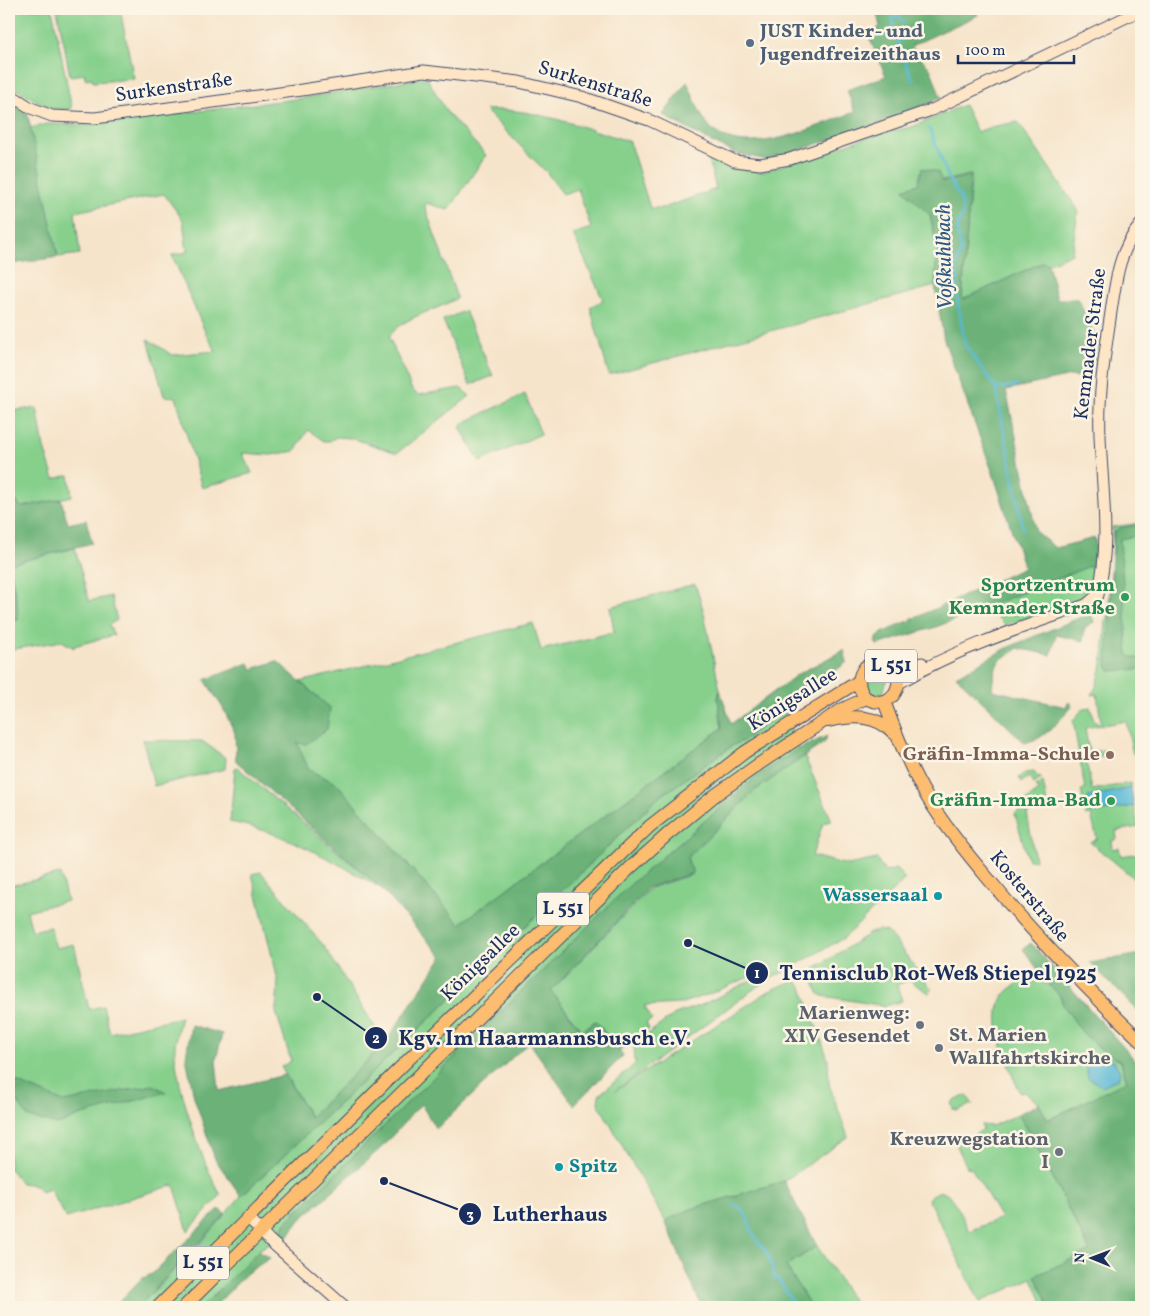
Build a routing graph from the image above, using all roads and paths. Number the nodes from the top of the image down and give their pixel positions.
1 (1141, 10) edge
2 (9, 94) edge
3 (1141, 224) edge
4 (897, 677) junction
5 (859, 681) junction
6 (866, 698) junction
7 (887, 700) junction
8 (823, 722) junction
9 (895, 734) junction
10 (910, 765) junction
11 (1141, 1042) edge
12 (249, 1218) junction
13 (261, 1231) junction
14 (158, 1307) edge
15 (184, 1307) edge
16 (345, 1307) edge

1 - 2 street, Surkenstraße
3 - 4 street, Kemnader Straße / L 551
4 - 5 main road, Königsallee / L 551
4 - 7 main road, L 551
5 - 6 main road, Königsallee / L 551
5 - 12 main road, Königsallee / L 551
6 - 7 main road, Königsallee / L 551
6 - 8 main road, Königsallee / L 551
7 - 9 main road
7 - 10 main road
8 - 9 main road, Königsallee / L 551
8 - 13 main road, Königsallee / L 551
9 - 10 main road
10 - 11 main road, Kosterstraße
12 - 13 street
12 - 14 main road, Königsallee / L 551
13 - 15 main road, Königsallee / L 551
13 - 16 street

